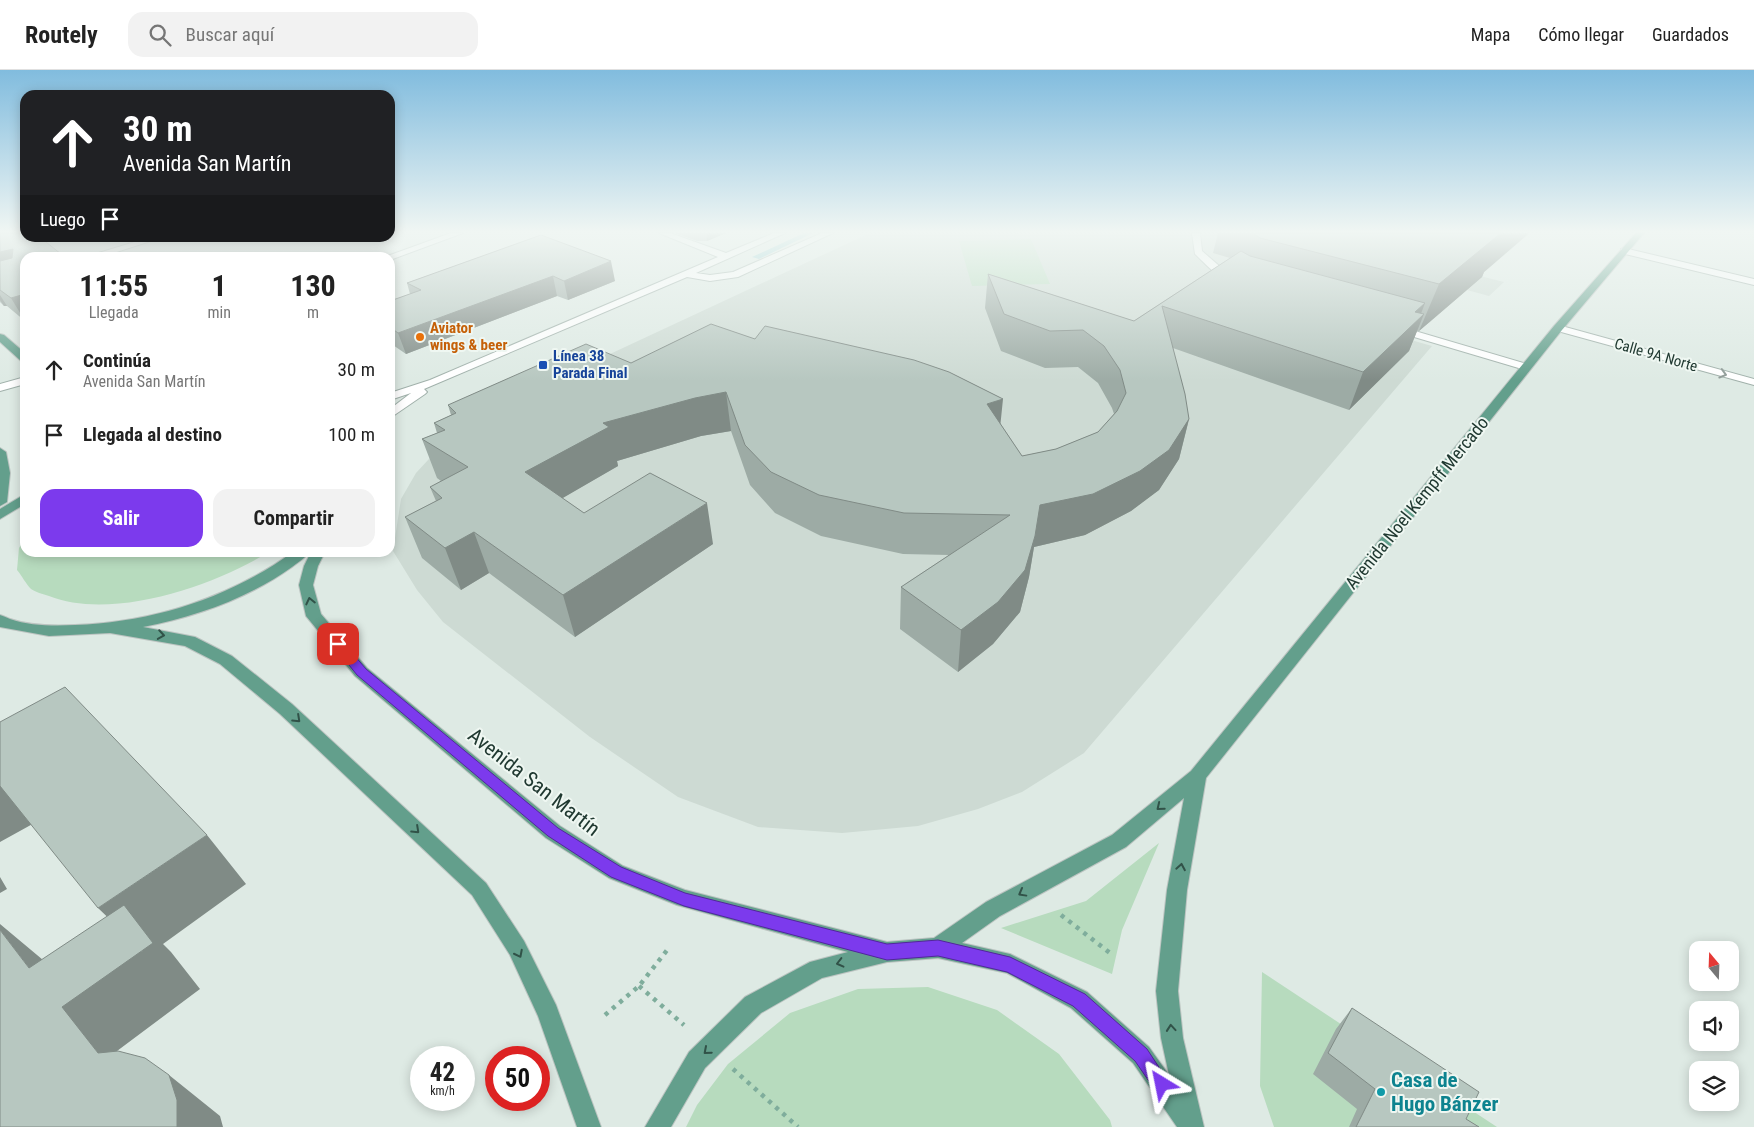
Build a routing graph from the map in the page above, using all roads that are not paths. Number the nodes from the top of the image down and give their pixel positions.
1 (668, 282) edge
2 (1238, 282) edge
3 (1597, 282) edge
4 (1244, 286) edge
5 (1392, 328) edge
6 (1558, 328) junction
7 (0, 337) edge
8 (20, 355) edge
9 (1526, 367) junction
10 (20, 382) edge
11 (434, 382) junction
12 (1754, 382) edge
13 (0, 388) edge
14 (395, 395) edge
15 (395, 410) edge
16 (0, 452) edge
17 (20, 501) edge
18 (0, 502) edge
19 (0, 515) edge
20 (297, 557) edge
21 (316, 557) edge
22 (2, 623) edge
23 (113, 628) junction
24 (1197, 776) junction
25 (938, 948) junction
26 (887, 952) junction
27 (589, 1127) edge
28 (657, 1127) edge
29 (1193, 1127) edge

1 - 11 street
2 - 4 street
3 - 6 main road, Avenida Noel Kempff Mercado
5 - 9 street
6 - 9 main road, Avenida Noel Kempff Mercado
6 -> 12 street, Calle 9A Norte
7 - 8 main road
9 - 24 main road, Avenida Noel Kempff Mercado
10 - 13 street
11 - 14 street
11 - 15 street
16 - 18 main road
17 - 19 main road
20 - 23 main road
26 -> 21 main road, Avenida San Martín
22 - 23 main road
23 -> 27 main road
24 -> 25 main road, Avenida Noel Kempff Mercado
29 -> 24 main road, Avenida Noel Kempff Mercado
25 - 26 main road
25 - 29 main road
26 -> 28 main road

